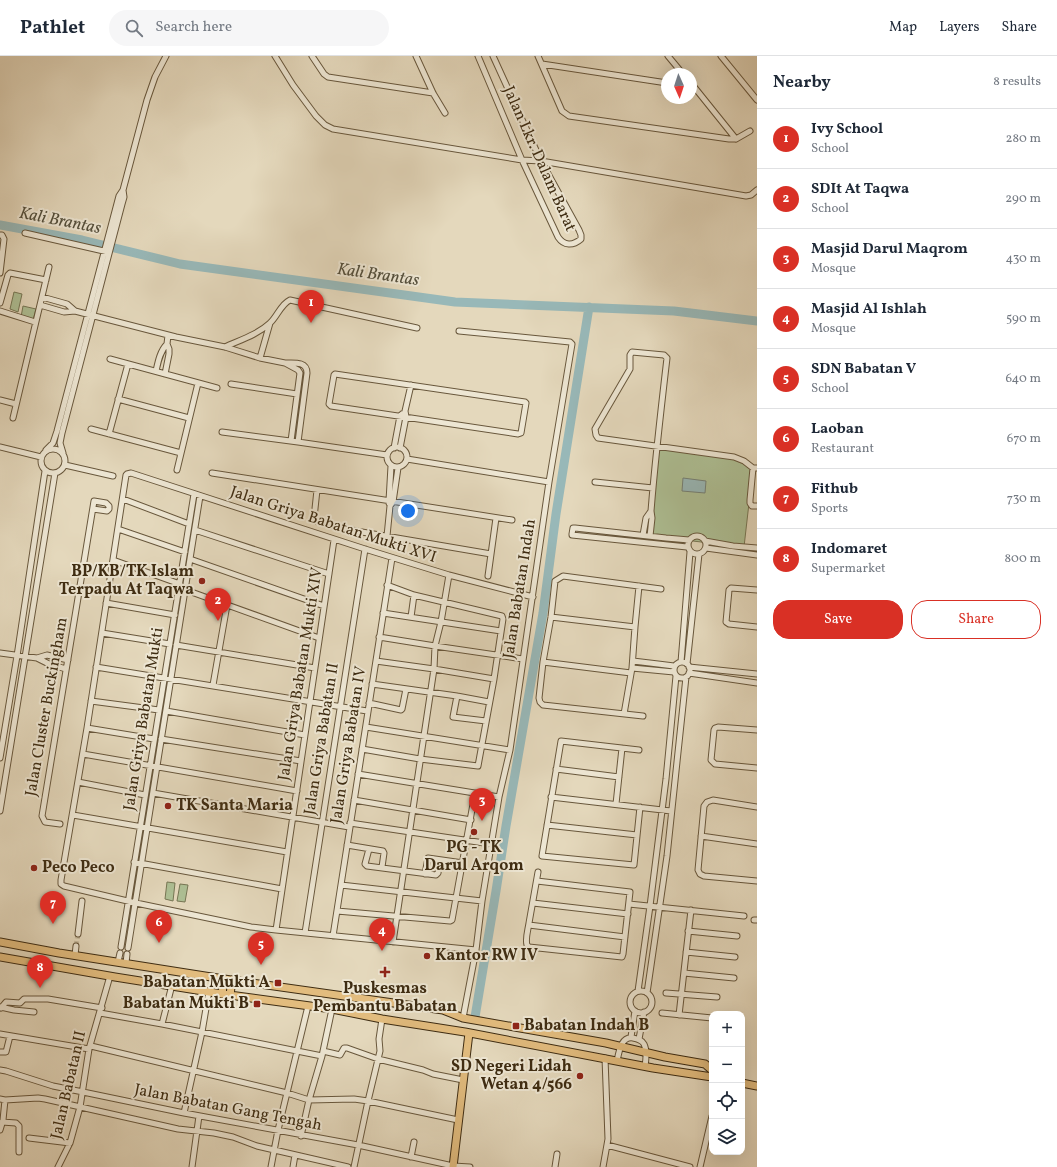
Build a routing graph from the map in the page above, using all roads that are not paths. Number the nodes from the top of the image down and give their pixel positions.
1 (166, 56) edge
2 (275, 56) edge
3 (312, 56) edge
4 (416, 56) edge
5 (478, 56) edge
6 (493, 56) edge
7 (538, 56) edge
8 (668, 56) edge
9 (721, 56) edge
10 (542, 64) junction
11 (678, 68) edge
12 (661, 83) edge
13 (433, 92) junction
14 (697, 92) edge
15 (757, 100) edge
16 (445, 113) dead end
17 (750, 131) dead end
18 (736, 139) junction
19 (522, 160) junction
20 (541, 161) junction
21 (757, 190) edge
22 (25, 233) dead end
23 (2, 236) edge
24 (107, 251) junction
25 (1, 260) edge
26 (49, 268) dead end
27 (0, 273) edge
28 (46, 280) junction
29 (42, 297) junction
30 (0, 303) edge
31 (40, 305) junction
32 (0, 311) edge
33 (75, 311) junction
34 (91, 315) junction
35 (35, 322) junction
36 (270, 323) junction
37 (417, 328) dead end
38 (459, 330) dead end
39 (168, 335) junction
40 (167, 344) junction
41 (225, 346) junction
42 (260, 358) junction
43 (110, 359) dead end
44 (284, 363) junction
45 (128, 364) junction
46 (156, 371) junction
47 (165, 374) junction
48 (198, 383) junction
49 (231, 384) dead end
50 (411, 385) junction
51 (217, 388) dead end
52 (297, 394) junction
53 (118, 399) junction
54 (0, 400) edge
55 (16, 404) junction
56 (405, 410) junction
57 (400, 416) junction
58 (406, 417) junction
59 (13, 418) dead end
60 (189, 418) junction
61 (91, 429) dead end
62 (222, 432) dead end
63 (109, 434) junction
64 (291, 441) junction
65 (298, 442) junction
66 (657, 446) junction
67 (0, 447) edge
68 (394, 448) junction
69 (400, 448) junction
70 (46, 450) junction
71 (181, 452) junction
72 (63, 453) junction
73 (387, 456) junction
74 (41, 457) junction
75 (408, 459) junction
76 (65, 465) junction
77 (391, 466) junction
78 (398, 468) junction
79 (755, 468) edge
80 (177, 470) dead end
81 (45, 471) junction
82 (55, 473) junction
83 (212, 473) dead end
84 (113, 476) dead end
85 (549, 482) junction
86 (595, 482) dead end
87 (653, 488) junction
88 (317, 490) junction
89 (194, 494) junction
90 (200, 496) junction
91 (123, 499) junction
92 (391, 503) junction
93 (757, 506) edge
94 (93, 509) dead end
95 (651, 511) junction
96 (496, 518) junction
97 (512, 520) dead end
98 (189, 524) junction
99 (118, 529) junction
100 (195, 530) junction
101 (629, 534) junction
102 (643, 535) junction
103 (387, 536) junction
104 (650, 536) junction
105 (666, 538) junction
106 (334, 540) junction
107 (689, 540) junction
108 (628, 541) junction
109 (705, 541) junction
110 (665, 545) junction
111 (733, 546) junction
112 (687, 547) junction
113 (706, 548) junction
114 (757, 548) edge
115 (365, 550) junction
116 (185, 552) junction
117 (690, 552) junction
118 (732, 552) junction
119 (491, 554) junction
120 (699, 554) junction
121 (757, 555) edge
122 (392, 558) junction
123 (112, 560) junction
124 (190, 560) junction
125 (329, 574) junction
126 (449, 575) junction
127 (488, 576) dead end
128 (387, 585) junction
129 (179, 586) junction
130 (639, 586) junction
131 (661, 589) dead end
132 (185, 590) junction
133 (757, 590) edge
134 (414, 595) junction
135 (533, 597) junction
136 (106, 603) junction
137 (444, 603) junction
138 (227, 605) junction
139 (324, 606) junction
140 (383, 613) junction
141 (174, 615) junction
142 (551, 617) junction
143 (412, 618) junction
144 (441, 622) junction
145 (634, 627) junction
146 (757, 628) edge
147 (501, 631) junction
148 (102, 633) junction
149 (379, 637) junction
150 (319, 638) junction
151 (170, 644) junction
152 (176, 645) junction
153 (435, 646) junction
154 (220, 652) junction
155 (0, 653) edge
156 (17, 656) junction
157 (497, 656) junction
158 (26, 657) junction
159 (37, 658) junction
160 (523, 659) junction
161 (68, 660) junction
162 (376, 661) junction
163 (633, 661) junction
164 (543, 662) junction
165 (681, 662) junction
166 (688, 666) junction
167 (96, 667) junction
168 (315, 668) junction
169 (66, 669) junction
170 (434, 669) junction
171 (632, 670) junction
172 (675, 671) junction
173 (757, 674) edge
174 (687, 675) junction
175 (164, 677) junction
176 (171, 679) junction
177 (494, 679) junction
178 (757, 683) edge
179 (372, 684) junction
180 (213, 685) junction
181 (406, 688) junction
182 (430, 692) junction
183 (457, 696) junction
184 (91, 701) junction
185 (310, 702) junction
186 (489, 702) junction
187 (369, 703) junction
188 (340, 706) junction
189 (159, 710) junction
190 (166, 711) junction
191 (367, 711) junction
192 (624, 714) junction
193 (643, 716) dead end
194 (486, 721) junction
195 (366, 727) junction
196 (87, 728) junction
197 (757, 730) edge
198 (305, 735) junction
199 (424, 737) junction
200 (154, 738) junction
201 (162, 739) junction
202 (482, 745) junction
203 (622, 748) junction
204 (362, 749) junction
205 (510, 750) junction
206 (639, 750) dead end
207 (83, 754) junction
208 (0, 758) edge
209 (420, 759) junction
210 (301, 761) junction
211 (150, 766) junction
212 (157, 767) junction
213 (757, 768) edge
214 (556, 769) junction
215 (358, 774) junction
216 (619, 776) junction
217 (666, 779) junction
218 (674, 780) junction
219 (78, 782) junction
220 (417, 783) junction
221 (297, 791) junction
222 (475, 792) junction
223 (153, 793) junction
224 (145, 795) junction
225 (499, 797) junction
226 (551, 797) junction
227 (354, 800) junction
228 (616, 804) junction
229 (757, 806) edge
230 (640, 807) junction
231 (413, 810) junction
232 (662, 810) junction
233 (0, 811) edge
234 (672, 811) junction
235 (72, 814) junction
236 (292, 818) junction
237 (471, 820) junction
238 (322, 822) junction
239 (60, 824) dead end
240 (350, 825) junction
241 (140, 826) junction
242 (546, 826) junction
243 (148, 827) junction
244 (409, 832) junction
245 (637, 835) junction
246 (701, 836) junction
247 (466, 840) junction
248 (491, 844) junction
249 (757, 844) edge
250 (347, 845) junction
251 (369, 849) junction
252 (287, 852) junction
253 (657, 856) junction
254 (667, 856) junction
255 (440, 860) junction
256 (134, 862) junction
257 (462, 863) junction
258 (142, 864) junction
259 (382, 867) junction
260 (404, 871) junction
261 (538, 872) dead end
262 (425, 874) junction
263 (536, 881) junction
264 (757, 881) edge
265 (341, 885) junction
266 (282, 889) junction
267 (400, 892) junction
268 (456, 897) junction
269 (128, 901) junction
270 (482, 901) junction
271 (82, 902) dead end
272 (136, 903) junction
273 (533, 903) junction
274 (629, 904) junction
275 (650, 906) junction
276 (660, 907) junction
277 (691, 910) junction
278 (337, 911) junction
279 (628, 914) junction
280 (397, 916) junction
281 (744, 916) dead end
282 (529, 926) junction
283 (276, 930) junction
284 (688, 931) junction
285 (305, 933) junction
286 (78, 934) tunnel mouth
287 (333, 936) junction
288 (737, 936) dead end
289 (625, 937) junction
290 (1, 942) edge
291 (393, 942) junction
292 (76, 946) tunnel mouth
293 (120, 948) junction
294 (476, 950) junction
295 (686, 952) junction
296 (127, 954) dead end
297 (75, 955) junction
298 (0, 957) edge
299 (735, 958) dead end
300 (118, 962) junction
301 (126, 963) junction
302 (684, 973) junction
303 (110, 976) junction
304 (734, 978) dead end
305 (172, 985) junction
306 (223, 986) junction
307 (231, 987) junction
308 (209, 991) junction
309 (638, 991) junction
310 (666, 992) dead end
311 (648, 993) junction
312 (681, 994) junction
313 (717, 997) dead end
314 (308, 1006) junction
315 (1, 1007) edge
316 (332, 1009) junction
317 (101, 1010) junction
318 (635, 1011) junction
319 (34, 1012) dead end
320 (644, 1012) junction
321 (662, 1013) dead end
322 (679, 1015) junction
323 (463, 1018) junction
324 (709, 1018) edge
325 (382, 1019) junction
326 (162, 1024) junction
327 (202, 1032) junction
328 (467, 1032) junction
329 (0, 1034) edge
330 (10, 1036) junction
331 (631, 1038) junction
332 (639, 1039) junction
333 (621, 1046) junction
334 (90, 1048) junction
335 (297, 1051) junction
336 (0, 1052) edge
337 (646, 1052) junction
338 (323, 1054) junction
339 (605, 1058) junction
340 (378, 1059) junction
341 (617, 1061) junction
342 (646, 1066) junction
343 (709, 1067) edge
344 (0, 1070) edge
345 (193, 1070) junction
346 (709, 1077) edge
347 (463, 1080) junction
348 (745, 1084) edge
349 (757, 1086) edge
350 (82, 1092) junction
351 (287, 1093) junction
352 (2, 1099) edge
353 (309, 1100) junction
354 (368, 1101) junction
355 (80, 1107) junction
356 (184, 1113) junction
357 (199, 1116) junction
358 (711, 1119) edge
359 (458, 1120) junction
360 (2, 1121) edge
361 (0, 1130) edge
362 (278, 1130) junction
363 (197, 1131) junction
364 (301, 1136) junction
365 (29, 1138) dead end
366 (414, 1142) dead end
367 (70, 1143) junction
368 (358, 1145) junction
369 (607, 1145) junction
370 (274, 1150) junction
371 (19, 1152) dead end
372 (557, 1154) dead end
373 (295, 1155) junction
374 (411, 1157) junction
375 (58, 1167) edge
376 (192, 1167) edge
377 (271, 1167) edge
378 (293, 1167) edge
379 (348, 1167) edge
380 (354, 1167) edge
381 (453, 1167) edge
382 (470, 1167) edge
383 (555, 1167) edge
384 (603, 1167) edge
385 (690, 1167) edge
386 (700, 1167) edge

1 - 24 street
2 - 19 street
3 - 13 street
4 - 13 street
5 - 19 street, Jalan Lkr. Dalam Barat
6 - 20 street, Jalan Lkr. Dalam Barat
7 - 10 street
8 - 11 street
9 - 15 street
10 - 12 street
10 - 18 street
13 - 16 street
14 - 18 street
17 - 18 street
19 - 20 street
19 - 20 street, Jalan Lkr. Dalam Barat
20 - 21 street
22 - 24 street
23 - 25 street
24 - 34 street
25 - 27 street
26 - 28 street
28 - 29 street
28 - 30 street
29 - 31 street
29 - 33 street
31 - 33 street
31 - 35 street
32 - 35 street
33 - 34 street
34 - 39 street
34 - 70 street
34 - 72 street
35 - 55 street
36 - 37 street
36 - 41 street
36 - 42 street
38 - 85 street, Jalan Babatan Indah
39 - 40 street
39 - 41 street
40 - 46 street
40 - 47 street
41 - 42 street
42 - 44 street
43 - 45 street
44 - 52 street
44 - 65 street
45 - 46 street
45 - 53 street
46 - 47 street
47 - 48 street
48 - 51 street
48 - 60 street
49 - 52 street
50 - 56 street
50 - 57 street
50 - 58 street
52 - 64 street
53 - 60 street
53 - 63 street
54 - 55 street
55 - 59 street
56 - 57 street
56 - 58 street
57 - 58 street
57 - 68 street
58 - 69 street
60 - 71 street
61 - 63 street
62 - 64 street
63 - 71 street
64 - 65 street
65 - 73 street
66 - 66 street
66 - 79 street
66 - 87 street
67 - 74 street
68 - 69 street
68 - 73 street
69 - 75 street
70 - 72 street
70 - 74 street
71 - 80 street
72 - 76 street
73 - 77 street
74 - 81 street
75 - 78 street
75 - 85 street
76 - 82 street
76 - 84 street
77 - 78 street
77 - 92 street
78 - 92 street
79 - 93 street
81 - 82 street
81 - 156 street
82 - 158 street
83 - 88 street
85 - 135 street, Jalan Babatan Indah
86 - 87 street
87 - 95 street
88 - 92 street
88 - 103 street
89 - 90 street, Jalan Griya Babatan Mukti XVI
89 - 91 street, Jalan Griya Babatan Mukti XVI
89 - 98 street, Jalan Griya Babatan Mukti
90 - 100 street, Jalan Griya Babatan Mukti
90 - 106 street, Jalan Griya Babatan Mukti XVI
91 - 98 street
91 - 99 street
92 - 96 street
92 - 103 street
94 - 161 street, Jalan Cluster Buckingham
95 - 102 street
95 - 104 street
96 - 97 street
96 - 119 street
98 - 116 street, Jalan Griya Babatan Mukti
99 - 116 street
99 - 123 street
100 - 124 street, Jalan Griya Babatan Mukti
100 - 125 street
101 - 102 street
101 - 108 street
101 - 108 street
102 - 104 street
103 - 119 street
104 - 105 street
105 - 107 street
105 - 110 street
106 - 115 street, Jalan Griya Babatan Mukti XVI
106 - 125 street, Jalan Griya Babatan Mukti XIV
107 - 109 street
107 - 112 street
108 - 110 street
109 - 111 street
109 - 113 street
110 - 112 street
111 - 114 street
111 - 118 street
112 - 117 street
113 - 118 street
113 - 120 street
115 - 122 street, Jalan Griya Babatan Mukti XVI
115 - 188 street, Jalan Griya Babatan II
116 - 129 street, Jalan Griya Babatan Mukti
117 - 120 street
117 - 165 street
118 - 121 street
119 - 127 street
120 - 166 street
122 - 126 street, Jalan Griya Babatan Mukti XVI
122 - 128 street, Jalan Griya Babatan IV
123 - 129 street
123 - 136 street
124 - 132 street, Jalan Griya Babatan Mukti
124 - 139 street
125 - 139 street, Jalan Griya Babatan Mukti XIV
126 - 135 street, Jalan Griya Babatan Mukti XVI
126 - 137 street
128 - 134 street
128 - 140 street, Jalan Griya Babatan IV
129 - 132 street
129 - 141 street, Jalan Griya Babatan Mukti
130 - 131 street
130 - 142 street
130 - 145 street
132 - 138 street
132 - 152 street, Jalan Griya Babatan Mukti
133 - 146 street
134 - 137 street
134 - 143 street
135 - 160 street, Jalan Babatan Indah
136 - 141 street
136 - 148 street
137 - 144 street
137 - 147 street
138 - 150 street
138 - 154 street
139 - 150 street, Jalan Griya Babatan Mukti XIV
140 - 143 street
140 - 149 street, Jalan Griya Babatan IV
141 - 151 street, Jalan Griya Babatan Mukti
142 - 145 street
142 - 164 street
143 - 144 street
144 - 147 street
144 - 153 street
145 - 163 street
147 - 157 street
148 - 151 street
148 - 167 street
149 - 153 street
149 - 162 street, Jalan Griya Babatan IV
150 - 168 street, Jalan Griya Babatan Mukti XIV
151 - 175 street, Jalan Griya Babatan Mukti
152 - 154 street
152 - 176 street, Jalan Griya Babatan Mukti
153 - 157 street
153 - 170 street
154 - 168 street
154 - 180 street
155 - 156 street
156 - 158 street
156 - 208 street
157 - 160 street
157 - 177 street
158 - 159 street
158 - 233 street
159 - 161 street
159 - 169 street
160 - 205 street, Jalan Babatan Indah
161 - 169 street, Jalan Cluster Buckingham
162 - 170 street
162 - 179 street, Jalan Griya Babatan IV
163 - 171 street
163 - 172 street
164 - 171 street
164 - 192 street
165 - 166 street
165 - 172 street
166 - 173 street
166 - 174 street
167 - 175 street
167 - 184 street
168 - 185 street, Jalan Griya Babatan Mukti XIV
169 - 239 street, Jalan Cluster Buckingham
170 - 177 street
170 - 182 street
171 - 172 street
171 - 192 street
172 - 174 street
172 - 217 street
174 - 178 street
174 - 218 street
175 - 176 street
175 - 189 street, Jalan Griya Babatan Mukti
176 - 180 street
176 - 190 street, Jalan Griya Babatan Mukti
177 - 186 street
179 - 181 street
179 - 187 street, Jalan Griya Babatan IV
180 - 185 street
181 - 182 street
181 - 187 street
182 - 183 street
182 - 199 street
183 - 186 street
183 - 194 street
184 - 189 street
184 - 196 street
185 - 188 street
185 - 198 street, Jalan Griya Babatan Mukti XIV
186 - 194 street
187 - 191 street, Jalan Griya Babatan IV
188 - 191 street
188 - 238 street, Jalan Griya Babatan II
189 - 200 street, Jalan Griya Babatan Mukti
190 - 198 street
190 - 201 street, Jalan Griya Babatan Mukti
191 - 195 street, Jalan Griya Babatan IV
192 - 193 street
194 - 202 street
195 - 199 street
195 - 204 street, Jalan Griya Babatan IV
196 - 200 street
196 - 207 street
197 - 213 street
198 - 210 street, Jalan Griya Babatan Mukti XIV
199 - 202 street
199 - 209 street
200 - 211 street, Jalan Griya Babatan Mukti
201 - 210 street
201 - 212 street, Jalan Griya Babatan Mukti
202 - 205 street
202 - 209 street
203 - 206 street
203 - 214 street
203 - 216 street
204 - 209 street
204 - 215 street, Jalan Griya Babatan IV
205 - 225 street, Jalan Babatan Indah
207 - 211 street
207 - 219 street
209 - 220 street
210 - 221 street, Jalan Griya Babatan Mukti XIV
211 - 212 street
211 - 224 street, Jalan Griya Babatan Mukti
212 - 221 street
212 - 223 street, Jalan Griya Babatan Mukti
214 - 216 street
214 - 226 street
215 - 220 street
215 - 227 street, Jalan Griya Babatan IV
216 - 228 street
217 - 218 street
217 - 232 street
218 - 234 street
219 - 224 street
219 - 235 street
220 - 222 street
220 - 231 street
221 - 236 street, Jalan Griya Babatan Mukti XIV
222 - 225 street
222 - 237 street
223 - 236 street
223 - 243 street, Jalan Griya Babatan Mukti
224 - 241 street, Jalan Griya Babatan Mukti
225 - 248 street, Jalan Babatan Indah
226 - 228 street
226 - 242 street
227 - 231 street
227 - 240 street, Jalan Griya Babatan IV
228 - 230 street
229 - 246 street
230 - 232 street
230 - 245 street
231 - 237 street
231 - 244 street
232 - 234 street
232 - 253 street
234 - 254 street
235 - 241 street
235 - 269 street
236 - 238 street
236 - 252 street, Jalan Griya Babatan Mukti XIV
237 - 247 street
238 - 240 street
238 - 285 street, Jalan Griya Babatan II
240 - 244 street
240 - 250 street, Jalan Griya Babatan IV
241 - 243 street
241 - 256 street, Jalan Griya Babatan Mukti
242 - 245 street
242 - 245 street
243 - 252 street
243 - 258 street, Jalan Griya Babatan Mukti
244 - 247 street
244 - 260 street
246 - 249 street
246 - 264 street
247 - 248 street
247 - 257 street
248 - 270 street, Jalan Babatan Indah
250 - 251 street
250 - 265 street, Jalan Griya Babatan IV
251 - 259 street
251 - 259 street
252 - 266 street, Jalan Griya Babatan Mukti XIV
253 - 254 street
253 - 275 street
254 - 276 street
255 - 257 street
255 - 262 street
255 - 262 street
256 - 258 street
256 - 269 street, Jalan Griya Babatan Mukti
257 - 268 street
258 - 266 street
258 - 272 street, Jalan Griya Babatan Mukti
259 - 260 street
260 - 262 street
260 - 267 street
261 - 263 street
263 - 273 street
263 - 274 street
265 - 267 street
265 - 278 street, Jalan Griya Babatan IV
266 - 283 street, Jalan Griya Babatan Mukti XIV
267 - 268 street
267 - 280 street
268 - 270 street
268 - 280 street
269 - 272 street
269 - 293 street, Jalan Griya Babatan Mukti
270 - 294 street, Jalan Babatan Indah
271 - 286 street
272 - 283 street
272 - 293 street, Jalan Griya Babatan Mukti
273 - 279 street
273 - 282 street
274 - 275 street
274 - 279 street
275 - 276 street
275 - 309 street
276 - 277 street
276 - 311 street
277 - 281 street
277 - 284 street
278 - 280 street
278 - 287 street, Jalan Griya Babatan IV
279 - 289 street
280 - 291 street
282 - 289 street
282 - 289 street
283 - 285 street
284 - 288 street
284 - 295 street
285 - 287 street
287 - 291 street
290 - 297 main road
291 - 294 street
292 - 297 street
293 - 300 street, Jalan Griya Babatan Mukti
294 - 323 street, Jalan Babatan Indah
295 - 299 street
295 - 302 street
296 - 301 street
297 - 300 main road
298 - 303 main road
300 - 301 main road
301 - 306 main road
302 - 304 street
302 - 312 street
303 - 305 main road
303 - 317 street, Jalan Babatan II
305 - 308 main road
305 - 326 street
306 - 307 main road
306 - 307 main road
306 - 308 main road
307 - 314 main road
307 - 323 main road
308 - 327 street
309 - 311 street
309 - 318 street
310 - 312 street
311 - 320 street
312 - 313 street
312 - 322 street
314 - 316 main road
314 - 335 street
315 - 317 street
315 - 319 street
316 - 325 main road
316 - 338 street
317 - 326 street
317 - 334 street, Jalan Babatan II
318 - 320 street
318 - 331 street
320 - 332 street
321 - 322 street
322 - 324 street
323 - 328 main road
323 - 333 main road
325 - 328 main road
325 - 340 street
326 - 327 street
327 - 335 street
327 - 345 street
328 - 339 main road
328 - 347 main road
329 - 330 street
330 - 334 street
330 - 336 street
331 - 332 street
331 - 333 street
332 - 337 street
333 - 337 main road
333 - 341 street
334 - 345 street
334 - 350 street, Jalan Babatan II
335 - 338 street
335 - 351 street
337 - 342 street
337 - 343 main road
338 - 340 street
338 - 353 street
339 - 341 main road
339 - 369 street
340 - 347 street
340 - 354 street
341 - 342 main road
342 - 346 main road
344 - 350 street, Jalan Babatan Gang Tengah
345 - 351 street
345 - 356 street
347 - 359 main road
348 - 349 main road
350 - 355 street, Jalan Babatan II
350 - 356 street, Jalan Babatan Gang Tengah
351 - 353 street
351 - 362 street
352 - 355 street
352 - 360 street
353 - 354 street
353 - 364 street
354 - 359 street
354 - 368 street
355 - 363 street
355 - 367 street, Jalan Babatan II
356 - 357 street, Jalan Babatan Gang Tengah
357 - 362 street, Jalan Babatan Gang Tengah
357 - 363 street
358 - 386 street
359 - 381 main road
360 - 361 street
360 - 371 street
362 - 364 street, Jalan Babatan Gang Tengah
362 - 370 street
363 - 370 street
363 - 376 street
364 - 368 street, Jalan Babatan Gang Tengah
365 - 367 street
366 - 374 street
367 - 375 street, Jalan Babatan II
368 - 374 street, Jalan Babatan Gang Tengah
368 - 380 street
369 - 384 street
369 - 385 street
370 - 373 street
370 - 377 street
372 - 383 street
373 - 378 street
373 - 379 street
374 - 381 street, Jalan Babatan Gang Tengah
381 - 382 street, Jalan Babatan Gang Tengah

